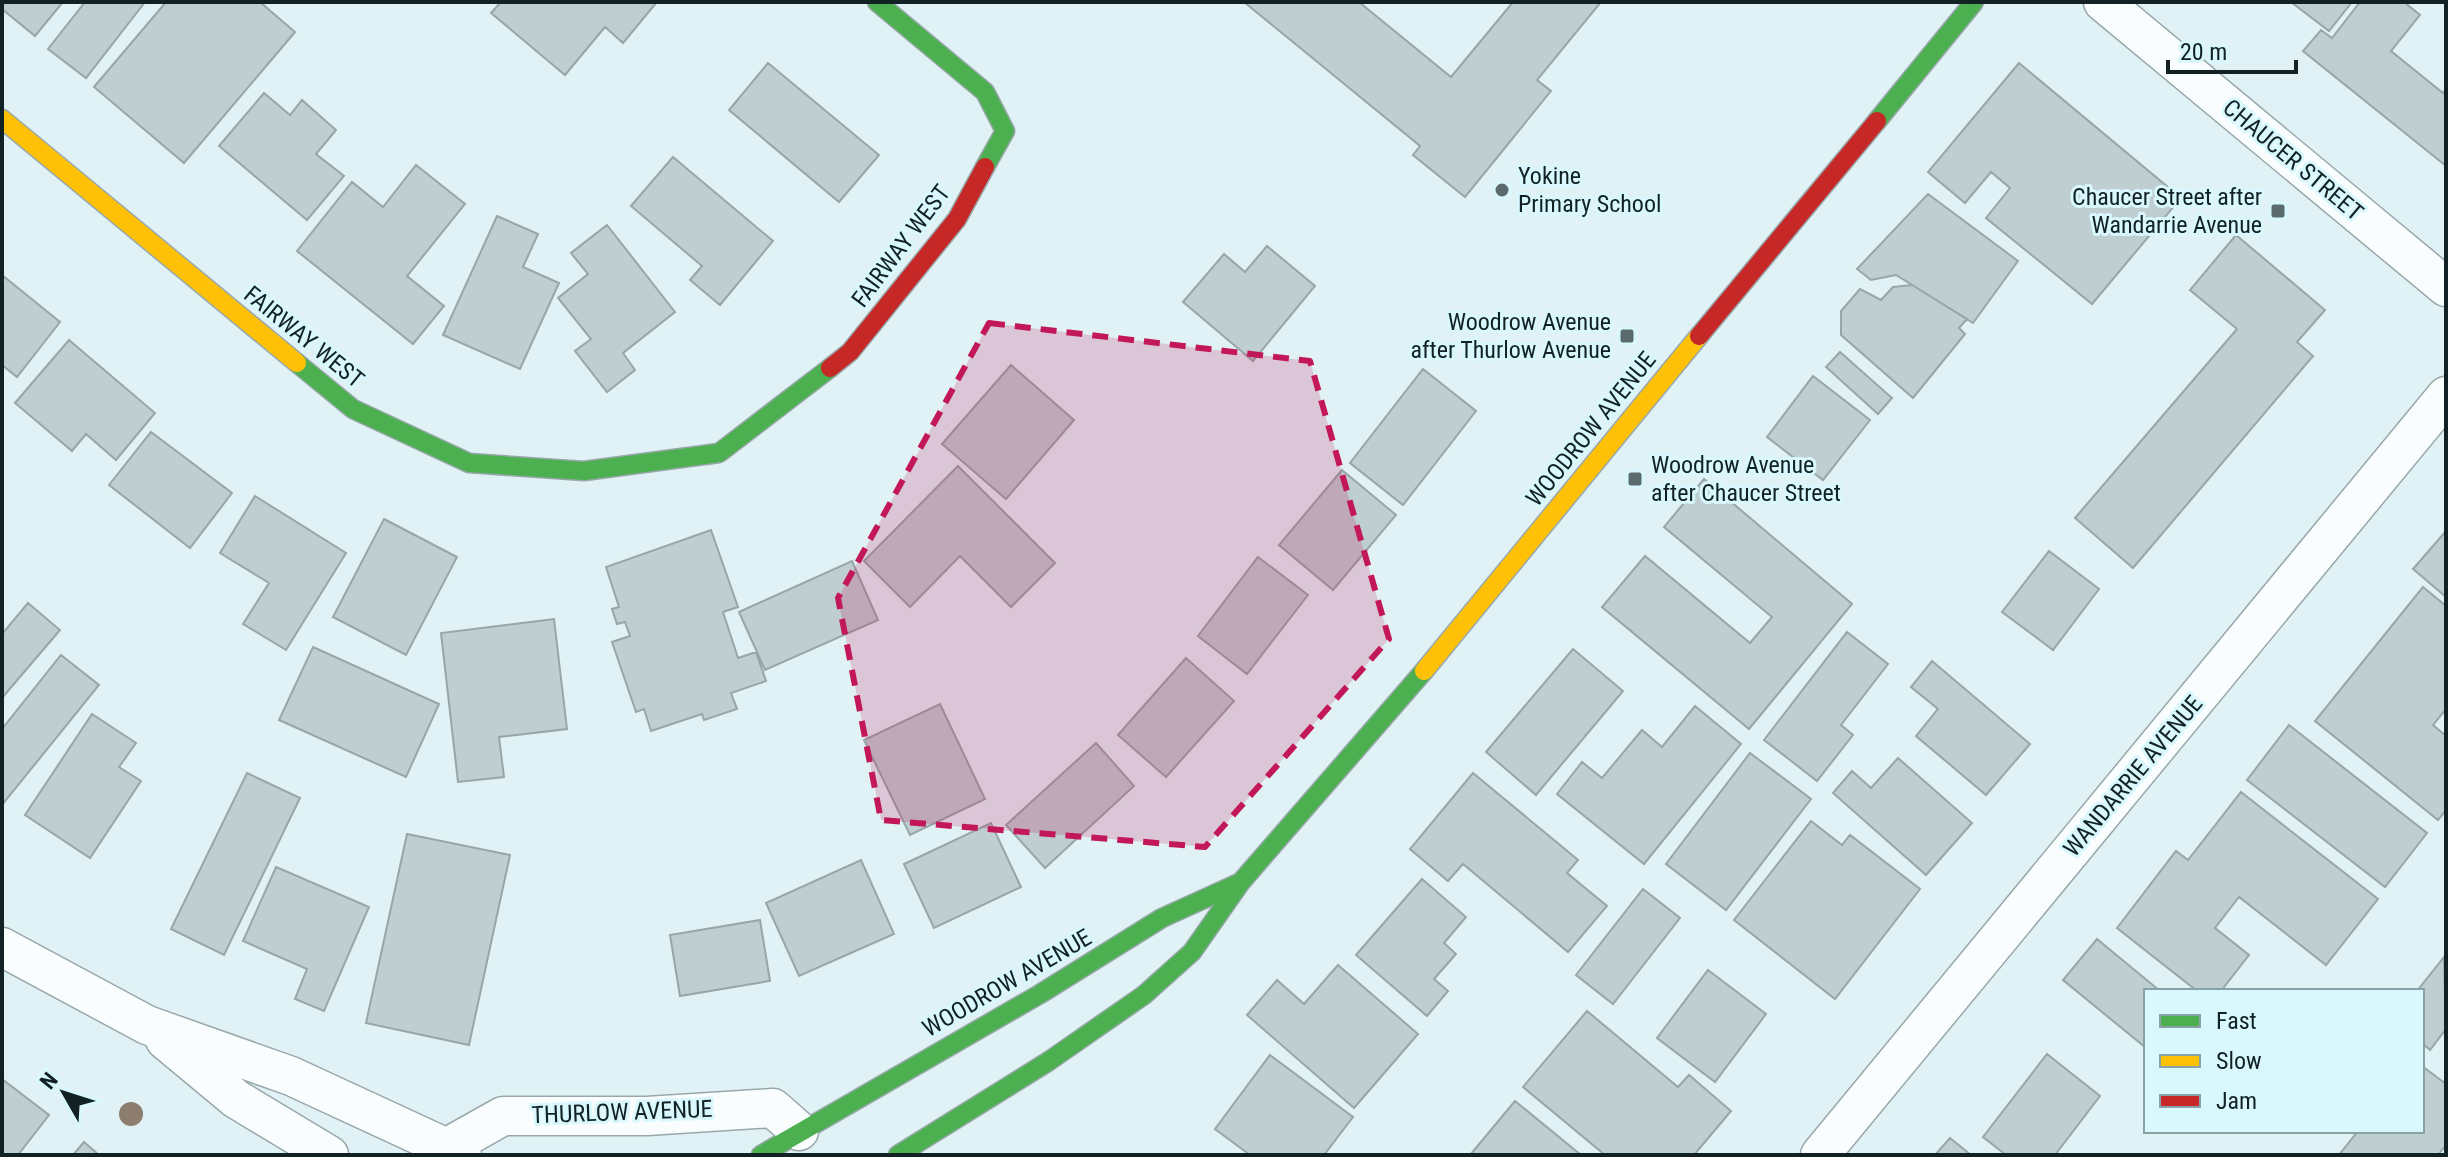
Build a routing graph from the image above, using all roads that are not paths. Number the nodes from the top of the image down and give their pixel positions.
1 (877, 2) edge
2 (1974, 2) edge
3 (2103, 2) edge
4 (2, 119) edge
5 (2446, 287) edge
6 (2446, 396) edge
7 (1241, 882) junction
8 (2, 947) edge
9 (147, 1025) junction
10 (799, 1131) junction
11 (454, 1152) edge
12 (329, 1155) edge
13 (761, 1155) edge
14 (898, 1155) edge
15 (1820, 1155) edge

1 - 4 main road, FAIRWAY WEST
2 - 7 main road, WOODROW AVENUE
3 - 5 street, CHAUCER STREET
6 - 15 street, WANDARRIE AVENUE
7 - 10 main road, WOODROW AVENUE
7 - 14 main road, WOODROW AVENUE
8 - 9 street, THURLOW AVENUE
9 - 11 street, THURLOW AVENUE
9 - 12 street, THURLOW AVENUE
10 - 11 street, THURLOW AVENUE
10 - 13 main road, WOODROW AVENUE

